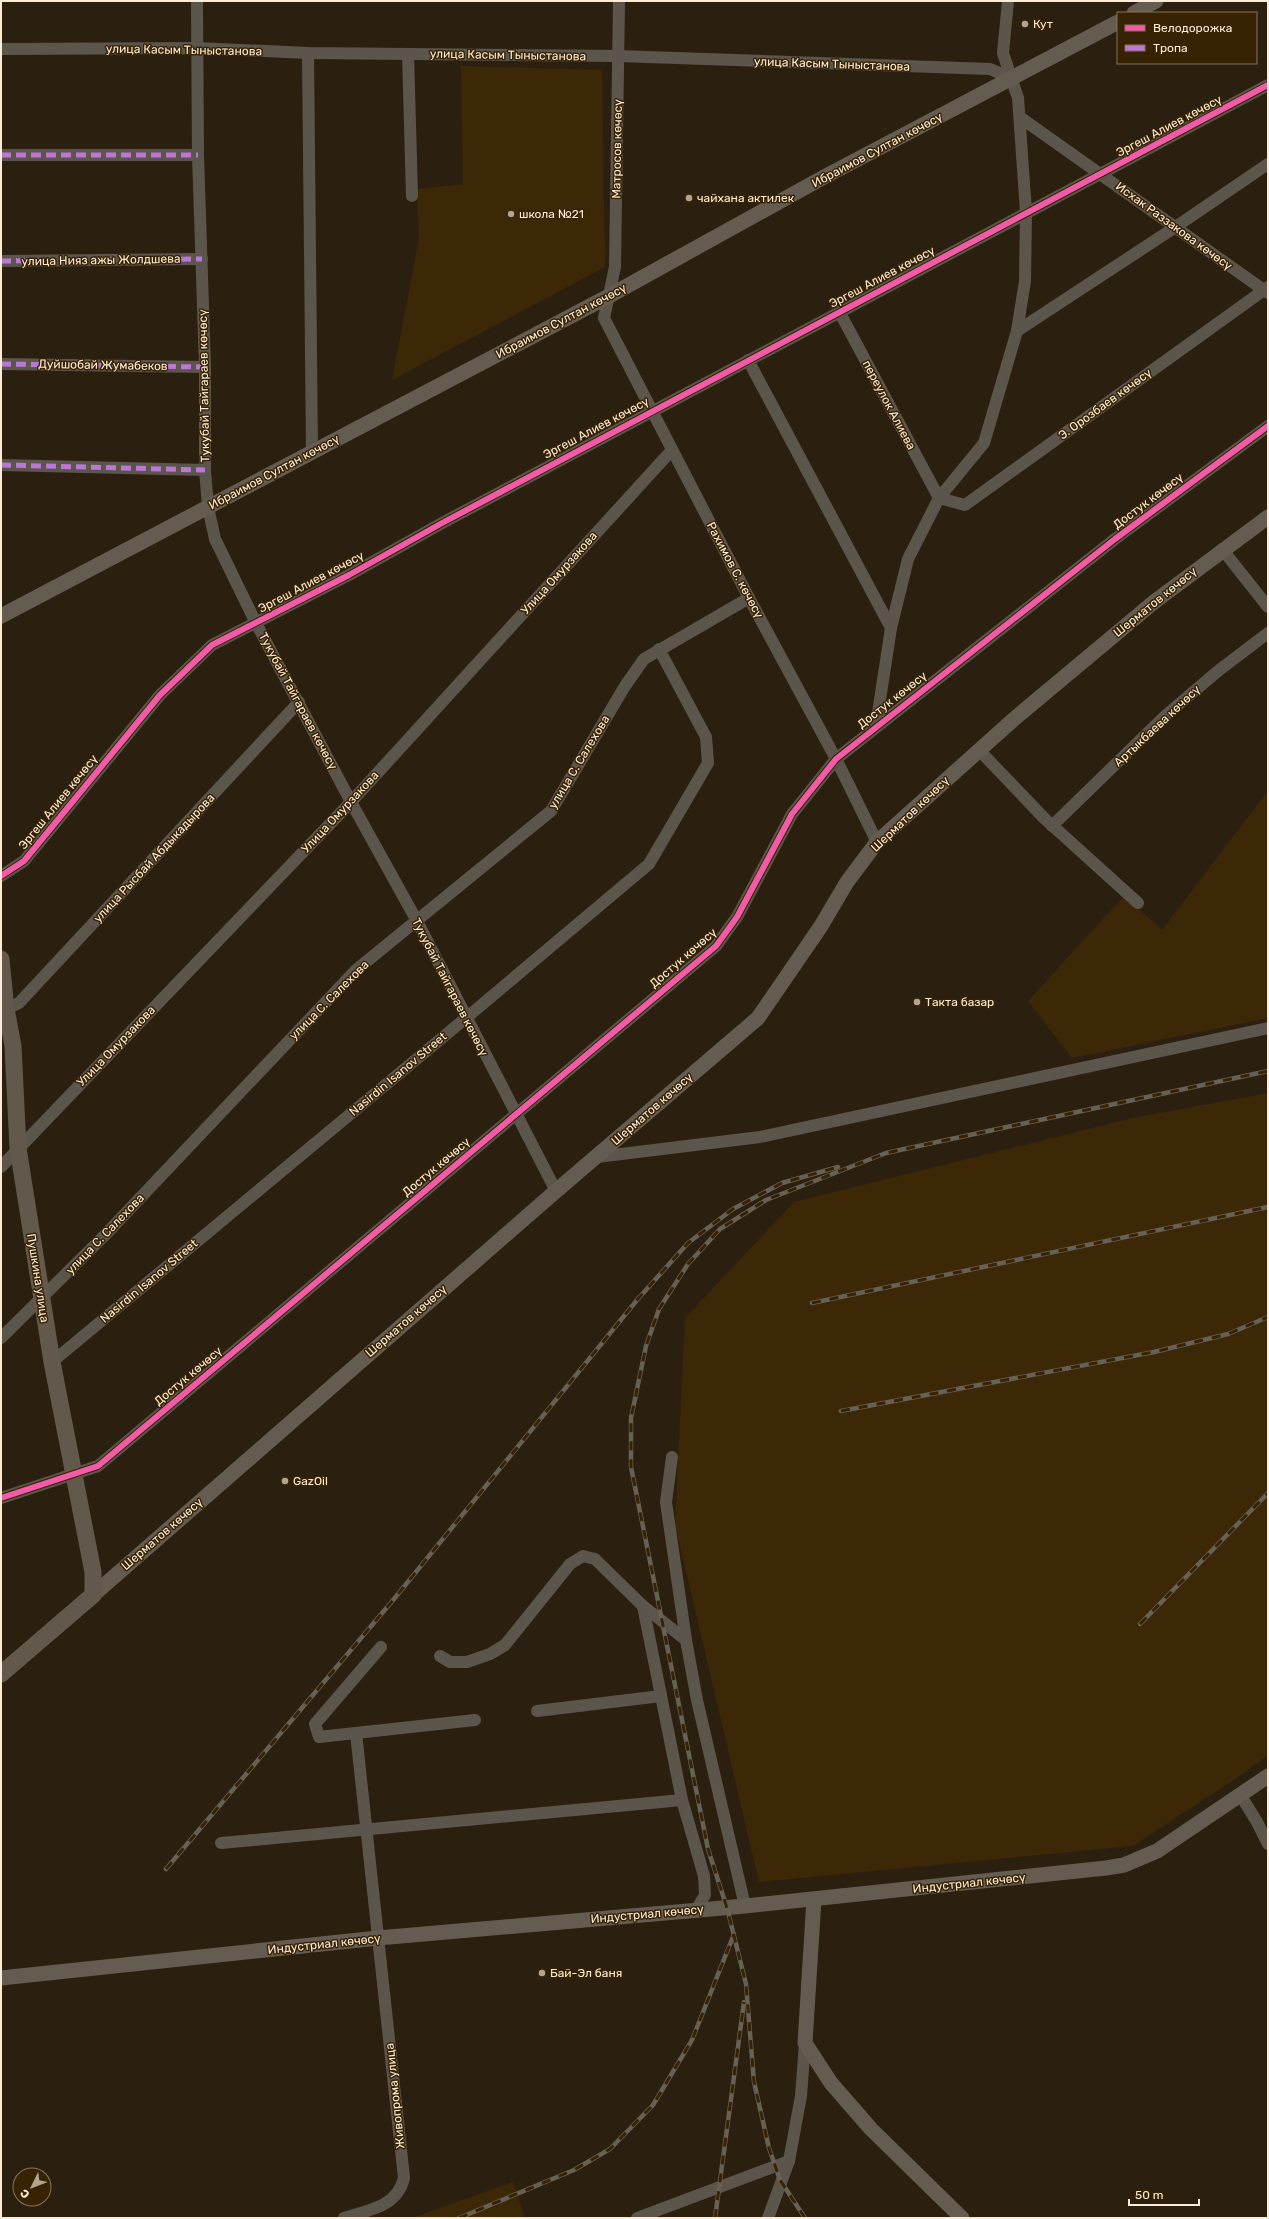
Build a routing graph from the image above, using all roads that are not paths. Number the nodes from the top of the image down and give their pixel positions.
1 (197, 1) edge
2 (619, 1) edge
3 (1008, 1) edge
4 (1156, 1) edge
5 (1136, 12) edge
6 (1117, 23) edge
7 (196, 48) junction
8 (1, 50) edge
9 (308, 53) junction
10 (408, 54) junction
11 (618, 56) junction
12 (1013, 79) junction
13 (1268, 85) edge
14 (1021, 118) junction
15 (1, 155) edge
16 (198, 155) junction
17 (1268, 164) edge
18 (1102, 174) junction
19 (412, 196) dead end
20 (1026, 212) junction
21 (1174, 228) junction
22 (202, 260) junction
23 (1, 261) edge
24 (1267, 290) edge
25 (610, 296) junction
26 (840, 313) junction
27 (1017, 331) junction
28 (748, 360) junction
29 (1, 364) edge
30 (205, 367) junction
31 (652, 411) junction
32 (1268, 426) edge
33 (672, 450) junction
34 (312, 452) junction
35 (1, 465) edge
36 (205, 470) junction
37 (939, 498) junction
38 (208, 508) junction
39 (1268, 517) edge
40 (1222, 549) junction
41 (749, 598) junction
42 (1268, 607) edge
43 (1, 616) edge
44 (256, 623) junction
45 (891, 628) junction
46 (1268, 633) edge
47 (659, 649) junction
48 (299, 702) junction
49 (876, 726) junction
50 (979, 750) junction
51 (836, 759) junction
52 (351, 802) junction
53 (1052, 826) junction
54 (877, 842) junction
55 (1, 876) edge
56 (1138, 903) dead end
57 (417, 921) junction
58 (1, 959) edge
59 (6, 1009) junction
60 (466, 1018) junction
61 (1268, 1028) edge
62 (7, 1046) edge
63 (515, 1115) junction
64 (18, 1148) junction
65 (596, 1157) junction
66 (1, 1167) edge
67 (556, 1190) junction
68 (41, 1298) junction
69 (1, 1338) edge
70 (52, 1362) junction
71 (672, 1457) dead end
72 (73, 1475) junction
73 (1, 1498) edge
74 (93, 1595) junction
75 (643, 1606) junction
76 (686, 1640) junction
77 (381, 1647) dead end
78 (440, 1656) dead end
79 (1, 1674) edge
80 (662, 1696) junction
81 (537, 1711) dead end
82 (475, 1720) dead end
83 (356, 1733) junction
84 (1268, 1776) edge
85 (1241, 1796) junction
86 (682, 1800) junction
87 (366, 1829) junction
88 (221, 1843) dead end
89 (1268, 1844) edge
90 (814, 1899) junction
91 (745, 1906) junction
92 (696, 1910) junction
93 (378, 1938) junction
94 (1, 1978) edge
95 (805, 2043) junction
96 (789, 2161) junction
97 (344, 2218) edge
98 (637, 2218) edge
99 (768, 2218) edge
100 (962, 2218) edge

1 - 7 street, Тукубай Тайгараев көчөсү
2 - 11 street, Матросов көчөсү
3 - 12 street
4 - 5 main road
6 - 12 main road, Ибраимов Султан көчөсү
7 - 8 street, улица Касым Тыныстанова
7 - 9 street, улица Касым Тыныстанова
7 - 16 street, Тукубай Тайгараев көчөсү
9 - 10 street, улица Касым Тыныстанова
9 - 34 street
10 - 11 street, улица Касым Тыныстанова
10 - 19 street
11 - 12 street, улица Касым Тыныстанова
11 - 25 street, Матросов көчөсү
12 - 14 street
12 - 25 main road, Ибраимов Султан көчөсү
13 - 18 street, Эргеш Алиев көчөсү
14 - 18 street, Исхак Раззакова көчөсү
14 - 20 street
15 - 16 street
16 - 22 street, Тукубай Тайгараев көчөсү
17 - 21 street
18 - 20 street, Эргеш Алиев көчөсү
18 - 21 street, Исхак Раззакова көчөсү
20 - 26 street, Эргеш Алиев көчөсү
20 - 27 street
21 - 24 street, Исхак Раззакова көчөсү
21 - 27 street
22 - 23 street, улица Нияз ажы Жолдшева
22 - 30 street, Тукубай Тайгараев көчөсү
24 - 37 street, Э. Орозбаев көчөсү
25 - 31 street, Рахимов С. көчөсү
25 - 34 main road, Ибраимов Султан көчөсү
26 - 28 street, Эргеш Алиев көчөсү
26 - 37 street, переулок Алиева
27 - 37 street
28 - 31 street, Эргеш Алиев көчөсү
28 - 45 street
29 - 30 street, Дуйшобай Жумабеков
30 - 36 street, Тукубай Тайгараев көчөсү
31 - 33 street, Рахимов С. көчөсү
31 - 44 street, Эргеш Алиев көчөсү
32 - 49 street, Достук көчөсү
33 - 41 street, Рахимов С. көчөсү
33 - 52 street, Улица Омурзакова
34 - 38 main road, Ибраимов Султан көчөсү
35 - 36 street
36 - 38 street, Тукубай Тайгараев көчөсү
37 - 45 street
38 - 43 main road, Ибраимов Султан көчөсү
38 - 44 street, Тукубай Тайгараев көчөсү
39 - 40 main road, Шерматов көчөсү
40 - 42 street
40 - 50 main road, Шерматов көчөсү
41 - 47 street, улица С. Салехова
41 - 51 street, Рахимов С. көчөсү
44 - 48 street, Тукубай Тайгараев көчөсү
44 - 55 street, Эргеш Алиев көчөсү
45 - 49 street
46 - 53 street, Артыкбаева көчөсү
47 - 57 street, улица С. Салехова
47 - 60 street, Nasirdin Isanov Street
48 - 52 street, Тукубай Тайгараев көчөсү
48 - 59 street, улица Рысбай Абдыкадырова
49 - 51 street, Достук көчөсү
50 - 53 street
50 - 54 main road, Шерматов көчөсү
51 - 54 street, Рахимов С. көчөсү
51 - 63 street, Достук көчөсү
52 - 57 street, Тукубай Тайгараев көчөсү
52 - 64 street, Улица Омурзакова
53 - 56 street
54 - 65 main road, Шерматов көчөсү
57 - 60 street, Тукубай Тайгараев көчөсү
57 - 68 street, улица С. Салехова
58 - 59 highway, Пушкина улица
59 - 62 highway, Пушкина улица
60 - 63 street, Тукубай Тайгараев көчөсү
60 - 70 street, Nasirdin Isanov Street
61 - 65 street
62 - 64 highway, Пушкина улица
63 - 67 street, Тукубай Тайгараев көчөсү
63 - 72 street, Достук көчөсү
64 - 66 street, Улица Омурзакова
64 - 68 highway, Пушкина улица
65 - 67 main road, Шерматов көчөсү
67 - 74 main road, Шерматов көчөсү
68 - 69 street, улица С. Салехова
68 - 70 highway, Пушкина улица
70 - 72 highway, Пушкина улица
71 - 76 street
72 - 73 street, Достук көчөсү
72 - 74 highway, Пушкина улица
74 - 79 highway, Шерматов көчөсү
75 - 76 street
75 - 78 street
75 - 80 street
76 - 91 street
77 - 83 street
80 - 81 street
80 - 86 street
82 - 83 street
83 - 87 street, Живопрома улица
84 - 85 main road, Индустриал көчөсү
85 - 89 street
85 - 90 main road, Индустриал көчөсү
86 - 87 street
86 - 92 street
87 - 88 street
87 - 93 street, Живопрома улица
90 - 91 main road, Индустриал көчөсү
90 - 95 main road
91 - 92 main road, Индустриал көчөсү
92 - 93 main road, Индустриал көчөсү
93 - 94 main road, Индустриал көчөсү
93 - 97 street, Живопрома улица
95 - 96 street
95 - 100 main road
96 - 98 street
96 - 99 street

